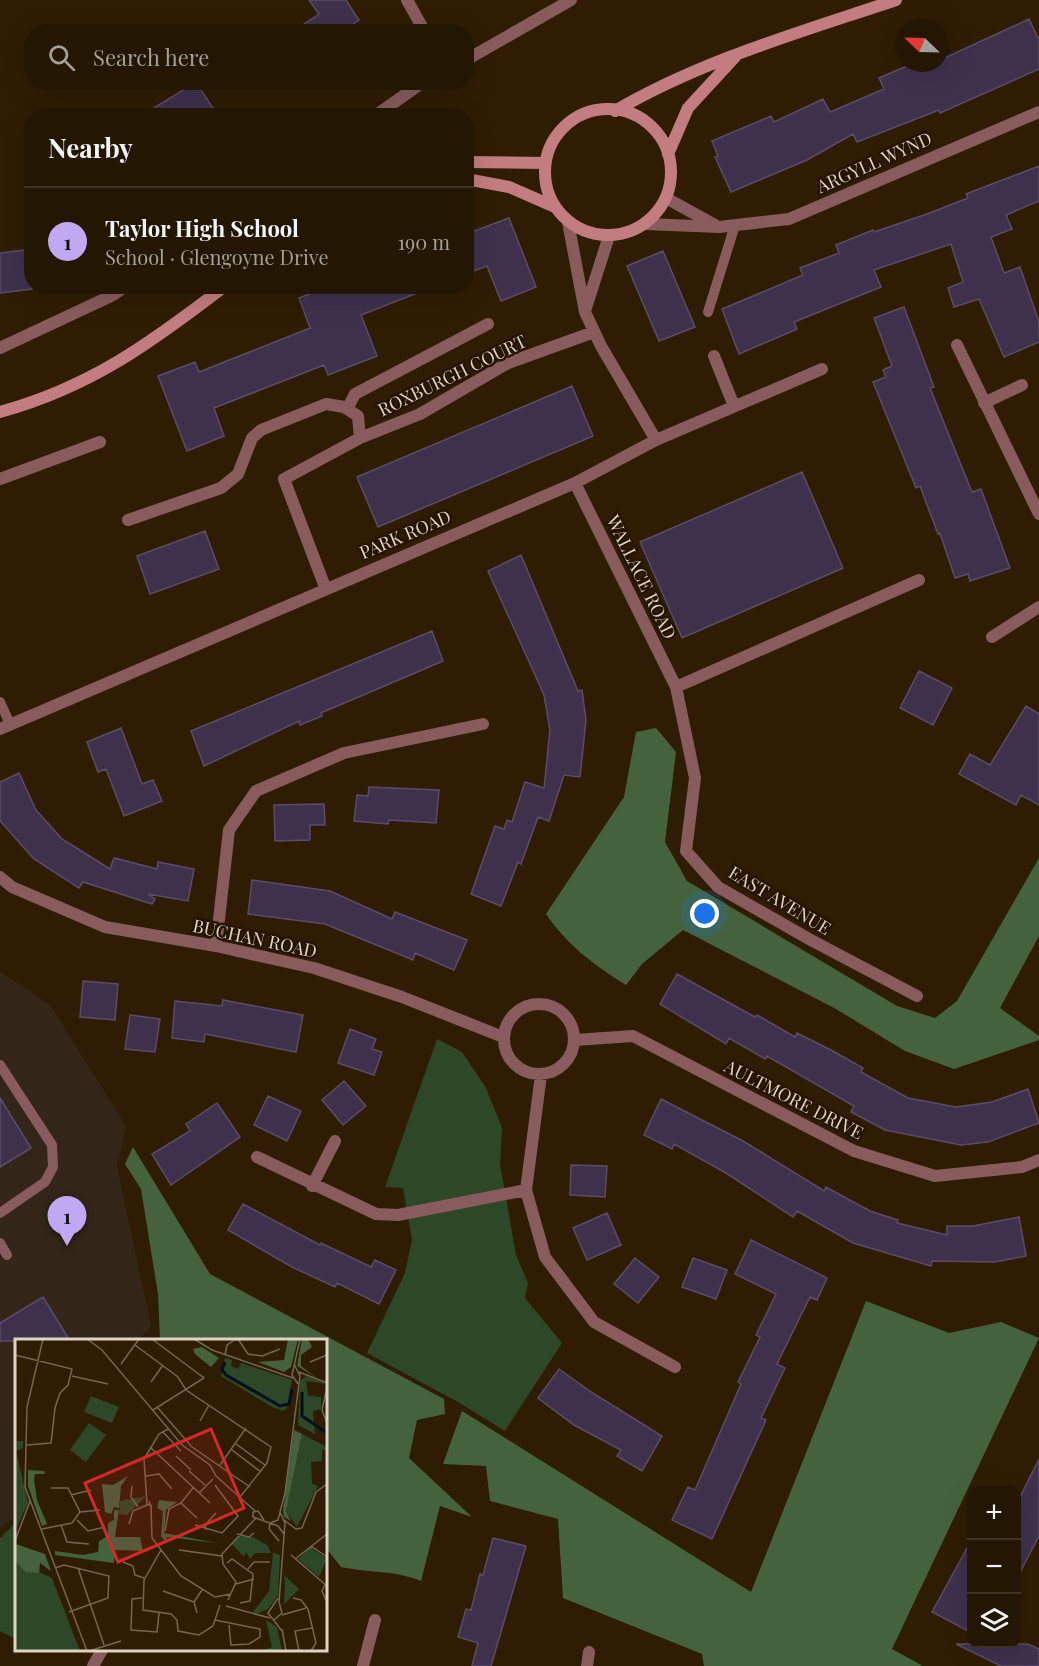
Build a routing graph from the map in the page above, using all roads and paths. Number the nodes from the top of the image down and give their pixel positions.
1 (407, 0) edge
2 (571, 0) edge
3 (896, 0) edge
4 (420, 24) edge
5 (740, 52) junction
6 (474, 55) edge
7 (412, 90) edge
8 (386, 108) edge
9 (615, 111) junction
10 (1039, 112) edge
11 (668, 154) junction
12 (474, 162) edge
13 (545, 163) junction
14 (474, 180) edge
15 (666, 198) junction
16 (555, 207) junction
17 (568, 222) junction
18 (645, 224) junction
19 (735, 225) junction
20 (718, 227) junction
21 (609, 236) junction
22 (114, 294) edge
23 (214, 294) edge
24 (585, 312) junction
25 (708, 312) dead end
26 (488, 324) dead end
27 (594, 333) junction
28 (957, 345) dead end
29 (0, 348) edge
30 (714, 356) dead end
31 (822, 369) dead end
32 (1022, 386) dead end
33 (984, 404) junction
34 (734, 406) junction
35 (347, 409) junction
36 (0, 412) edge
37 (360, 438) junction
38 (656, 440) junction
39 (100, 442) dead end
40 (0, 478) edge
41 (575, 483) junction
42 (1039, 514) edge
43 (128, 520) dead end
44 (919, 580) dead end
45 (325, 588) junction
46 (1039, 607) edge
47 (992, 637) dead end
48 (676, 687) junction
49 (0, 702) edge
50 (483, 724) dead end
51 (5, 727) edge
52 (0, 877) edge
53 (216, 946) junction
54 (917, 996) dead end
55 (503, 1037) junction
56 (574, 1040) junction
57 (0, 1065) edge
58 (541, 1075) junction
59 (335, 1141) dead end
60 (257, 1157) dead end
61 (1039, 1160) edge
62 (312, 1186) junction
63 (525, 1190) junction
64 (0, 1213) edge
65 (0, 1243) edge
66 (7, 1256) dead end
67 (675, 1367) dead end
68 (375, 1620) dead end
69 (101, 1651) edge
70 (589, 1652) dead end
71 (93, 1666) edge
72 (363, 1666) edge
73 (587, 1666) edge

1 - 4 street
2 - 6 street
3 - 5 main road
5 - 9 main road
5 - 11 main road
7 - 8 street
9 - 11 main road
9 - 13 main road
10 - 19 street, ARGYLL WYND
11 - 15 main road
12 - 13 main road
13 - 16 main road
14 - 16 main road
15 - 18 main road
15 - 20 street
16 - 17 main road
17 - 21 main road
17 - 24 street
18 - 20 street, ARGYLL WYND
18 - 21 main road
19 - 20 street, ARGYLL WYND
19 - 25 lane
21 - 24 street
22 - 29 street
23 - 36 main road
24 - 27 street
26 - 35 street, ROXBURGH COURT
27 - 37 street, ROXBURGH COURT
27 - 38 street
28 - 33 street
30 - 34 street
31 - 34 street, PARK ROAD
32 - 33 street
33 - 42 street
34 - 38 street, PARK ROAD
35 - 37 street, ROXBURGH COURT
35 - 43 street
37 - 45 street, ROXBURGH COURT
38 - 41 street, PARK ROAD
39 - 40 street
41 - 45 street, PARK ROAD
41 - 48 street, WALLACE ROAD
44 - 48 street
45 - 51 street, PARK ROAD
46 - 47 street
48 - 54 street, EAST AVENUE
49 - 51 lane
50 - 53 street
52 - 53 street, BUCHAN ROAD
53 - 55 street, BUCHAN ROAD
55 - 56 street
55 - 58 street
56 - 58 street
56 - 61 street, AULTMORE DRIVE
57 - 64 lane
58 - 63 street
59 - 62 street
60 - 62 street
62 - 63 street
63 - 67 street
65 - 66 lane
68 - 72 street
69 - 71 street
70 - 73 street

